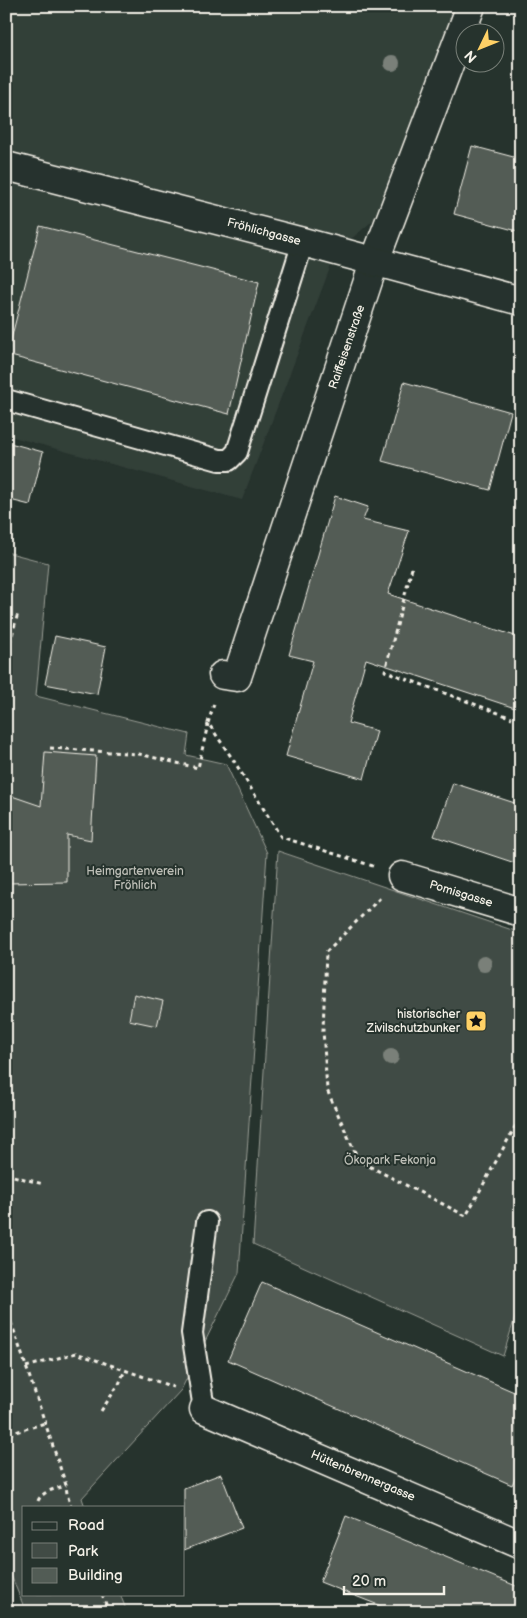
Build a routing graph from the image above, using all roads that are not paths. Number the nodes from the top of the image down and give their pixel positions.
1 (471, 6) edge
2 (6, 166) edge
3 (303, 242) junction
4 (374, 263) junction
5 (521, 301) edge
6 (6, 400) edge
7 (223, 675) road end
8 (402, 876) road end
9 (521, 912) edge
10 (207, 1222) dead end
11 (204, 1409) joint
12 (521, 1545) edge

1 - 4 street, Raiffeisenstraße
2 - 3 street, Fröhlichgasse
3 - 4 street, Fröhlichgasse
3 - 6 lane
4 - 5 street, Fröhlichgasse
4 - 7 street, Raiffeisenstraße
8 - 9 street, Pomisgasse
10 - 11 lane
11 - 12 street, Hüttenbrennergasse

